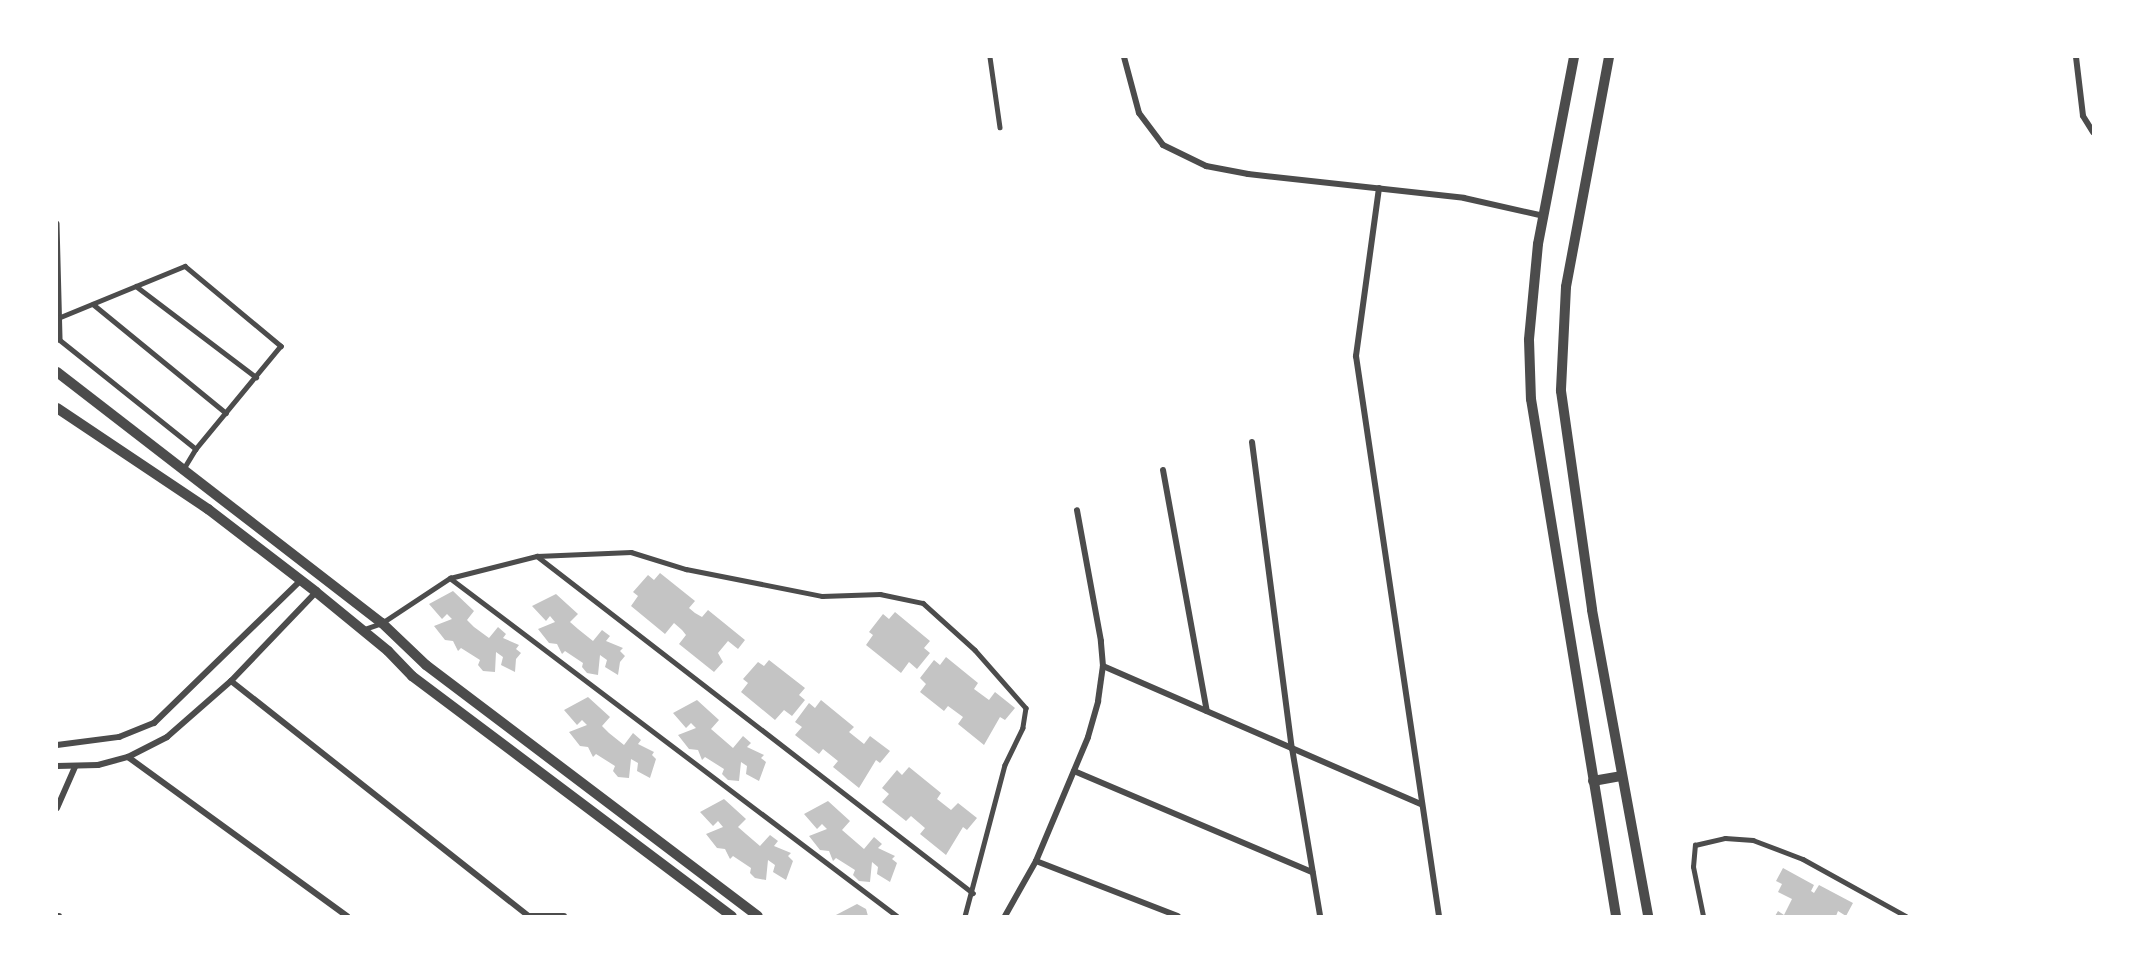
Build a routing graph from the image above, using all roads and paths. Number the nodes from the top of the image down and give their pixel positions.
1 (990, 57) edge
2 (1124, 57) edge
3 (1574, 57) edge
4 (1608, 57) edge
5 (2076, 57) edge
6 (1000, 127) dead end
7 (2093, 132) edge
8 (1379, 188) junction
9 (1544, 216) junction
10 (57, 224) edge
11 (136, 286) junction
12 (93, 304) junction
13 (58, 318) edge
14 (59, 342) edge
15 (57, 372) edge
16 (256, 377) junction
17 (57, 408) edge
18 (226, 413) junction
19 (1252, 442) dead end
20 (196, 449) junction
21 (1162, 470) dead end
22 (183, 471) junction
23 (194, 478) junction
24 (184, 495) junction
25 (1077, 510) dead end
26 (537, 556) junction
27 (450, 578) junction
28 (301, 580) junction
29 (316, 592) junction
30 (382, 623) junction
31 (362, 630) junction
32 (1103, 666) junction
33 (231, 681) junction
34 (1207, 711) junction
35 (57, 745) edge
36 (1292, 748) junction
37 (128, 757) junction
38 (57, 766) edge
39 (75, 767) junction
40 (1074, 771) junction
41 (1621, 776) junction
42 (1593, 781) junction
43 (1421, 804) junction
44 (57, 808) edge
45 (1036, 861) junction
46 (1312, 872) junction
47 (973, 893) junction
48 (347, 916) edge
49 (529, 916) edge
50 (564, 916) edge
51 (732, 916) edge
52 (758, 916) edge
53 (897, 916) edge
54 (965, 916) edge
55 (1005, 916) edge
56 (1178, 916) edge
57 (1320, 916) edge
58 (1438, 916) edge
59 (1616, 916) edge
60 (1648, 916) edge
61 (1703, 916) edge
62 (1906, 916) edge

1 - 6 lane
2 - 8 street
3 - 9 street
4 - 41 street
5 - 7 street
8 - 9 street
8 - 43 street
9 - 42 street
10 - 13 lane
11 - 12 lane
11 - 16 lane
11 - 16 lane
12 - 13 lane
12 - 18 lane
13 - 14 lane
14 - 20 lane
15 - 22 street
16 - 18 lane
17 - 24 street
18 - 20 lane
19 - 36 street
20 - 22 lane
21 - 34 street
22 - 23 street
23 - 24 street
23 - 30 street
24 - 28 street
25 - 32 street
26 - 27 lane
26 - 47 lane
26 - 47 lane
27 - 30 lane
27 - 53 lane
28 - 29 street
28 - 35 street
29 - 31 street
29 - 33 street
30 - 31 lane
30 - 52 street
31 - 51 street
32 - 34 street
32 - 40 street
33 - 37 street
33 - 49 street
34 - 36 street
36 - 43 street
36 - 46 street
37 - 39 street
37 - 48 street
38 - 39 street
39 - 44 street
40 - 45 street
40 - 46 street
41 - 42 street
41 - 60 street
42 - 59 street
43 - 58 street
45 - 55 street
45 - 56 street
46 - 57 street
47 - 54 lane
49 - 50 street
61 - 62 lane

